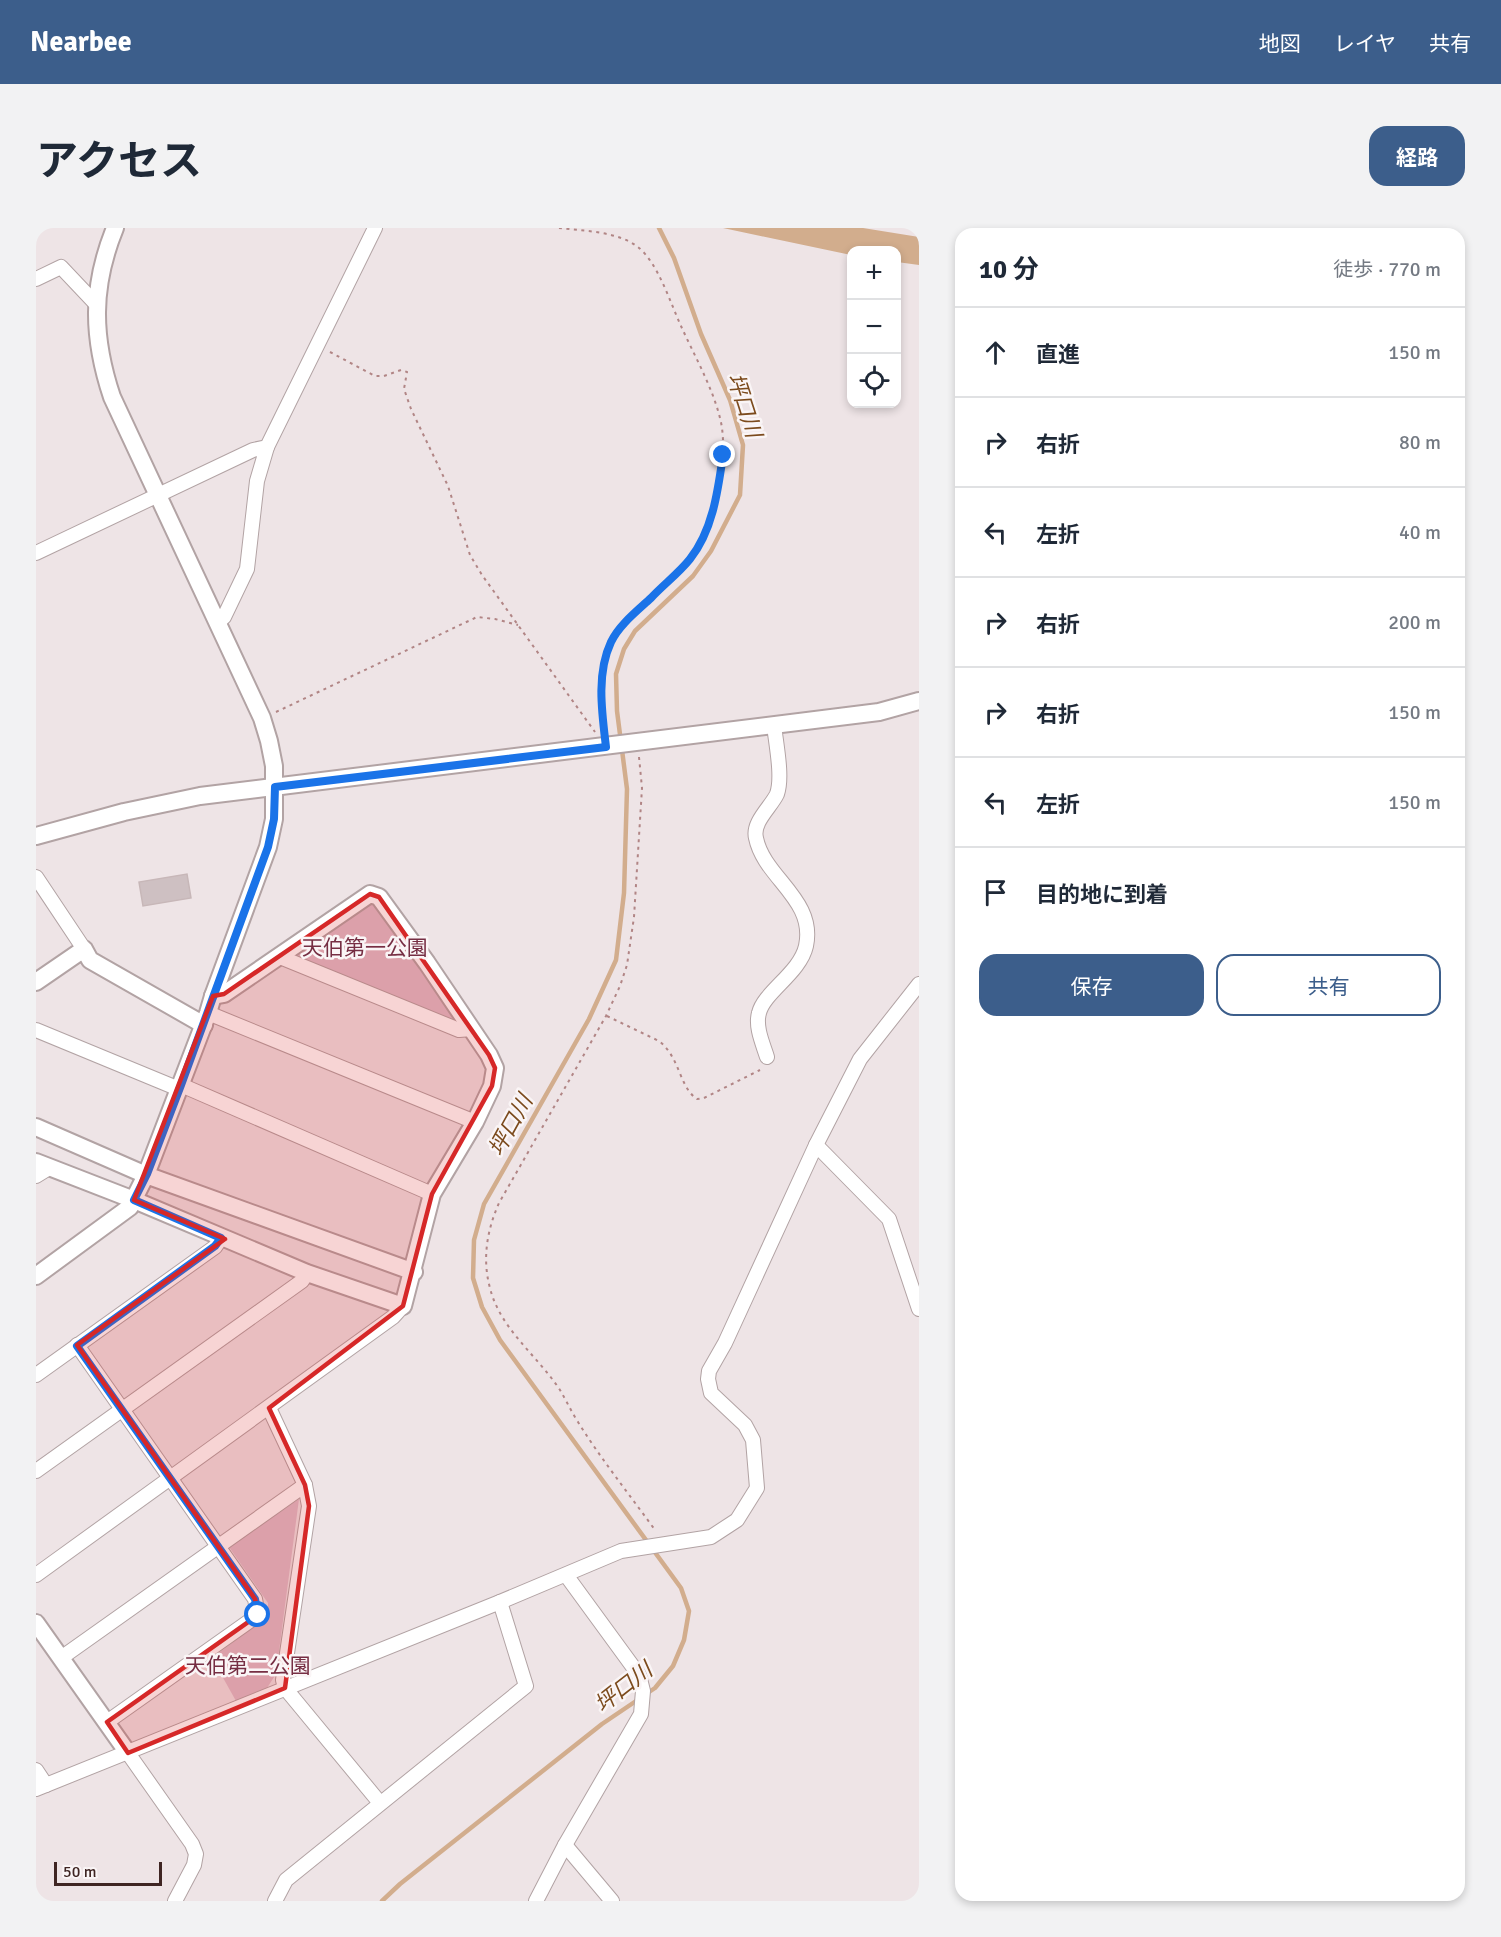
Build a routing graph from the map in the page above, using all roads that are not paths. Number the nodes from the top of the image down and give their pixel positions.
1 (115, 228) edge
2 (375, 228) edge
3 (36, 279) edge
4 (96, 304) junction
5 (267, 447) junction
6 (158, 495) junction
7 (36, 553) edge
8 (217, 623) junction
9 (919, 701) edge
10 (774, 725) junction
11 (275, 787) junction
12 (36, 836) edge
13 (36, 877) edge
14 (84, 949) junction
15 (280, 957) junction
16 (36, 982) edge
17 (919, 984) edge
18 (213, 996) junction
19 (206, 1019) junction
20 (472, 1029) junction
21 (36, 1030) edge
22 (767, 1058) road end
23 (180, 1087) junction
24 (475, 1122) junction
25 (36, 1127) edge
26 (816, 1145) junction
27 (40, 1169) edge
28 (147, 1174) junction
29 (432, 1194) junction
30 (134, 1200) junction
31 (221, 1238) junction
32 (414, 1272) junction
33 (307, 1274) junction
34 (36, 1276) edge
35 (403, 1305) junction
36 (919, 1309) edge
37 (77, 1346) junction
38 (36, 1375) edge
39 (269, 1408) junction
40 (123, 1410) junction
41 (36, 1471) edge
42 (171, 1478) junction
43 (305, 1485) junction
44 (218, 1545) junction
45 (36, 1575) edge
46 (566, 1575) junction
47 (500, 1602) junction
48 (36, 1623) edge
49 (61, 1658) junction
50 (285, 1689) junction
51 (107, 1722) junction
52 (128, 1752) junction
53 (36, 1770) edge
54 (41, 1787) edge
55 (380, 1803) junction
56 (565, 1845) junction
57 (175, 1901) edge
58 (275, 1901) edge
59 (536, 1901) edge
60 (612, 1901) edge

1 - 4 street
2 - 5 street
3 - 4 street
4 - 6 street
5 - 6 street
5 - 8 street
6 - 7 street
6 - 8 street
8 - 11 street
9 - 10 street
10 - 11 street
10 - 22 street
11 - 12 street
11 - 18 street
13 - 14 street
14 - 16 street
14 - 19 street
15 - 18 street
15 - 20 street
15 - 20 street
17 - 26 street
18 - 19 street
19 - 23 street
19 - 24 street
20 - 24 street
21 - 23 street
23 - 28 street
23 - 29 street
24 - 29 street
25 - 28 street
26 - 36 street
26 - 46 street
27 - 30 street
28 - 30 street
28 - 32 street
29 - 32 street
30 - 31 street
30 - 34 street
31 - 33 street
31 - 37 street
32 - 35 street
33 - 35 street
33 - 40 street
35 - 39 street
37 - 38 street
37 - 40 street
39 - 42 street
39 - 43 street
40 - 41 street
40 - 42 street
42 - 44 street
42 - 45 street
43 - 44 street
43 - 50 street
44 - 49 street
44 - 51 street
46 - 47 street
46 - 56 street
47 - 50 street
47 - 55 street
48 - 49 street
49 - 51 street
50 - 52 street
50 - 55 street
51 - 52 street
52 - 54 street
52 - 57 street
53 - 54 street
55 - 58 street
56 - 59 street
56 - 60 street

